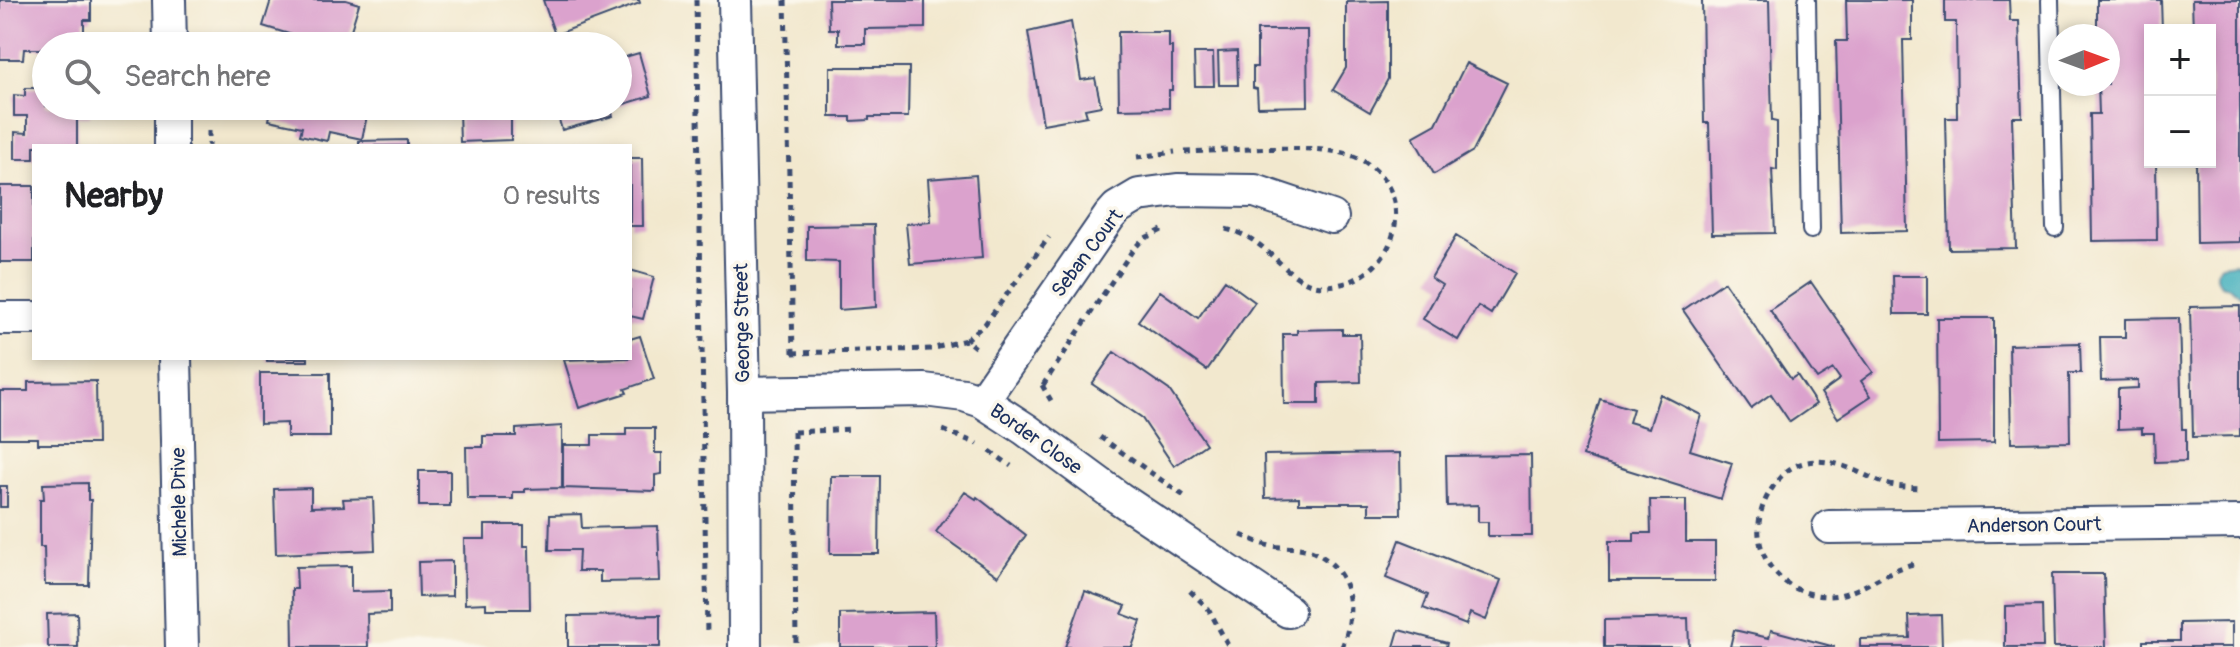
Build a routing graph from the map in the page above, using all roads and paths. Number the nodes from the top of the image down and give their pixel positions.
1 (169, 0) edge
2 (696, 0) edge
3 (735, 0) edge
4 (785, 0) edge
5 (1807, 0) edge
6 (2050, 0) edge
7 (170, 32) edge
8 (171, 120) edge
9 (171, 144) edge
10 (1133, 158) dead end
11 (1332, 217) dead end
12 (1058, 224) dead end
13 (1216, 227) dead end
14 (1168, 228) dead end
15 (2055, 228) dead end
16 (1811, 230) dead end
17 (0, 318) edge
18 (32, 318) edge
19 (966, 340) junction
20 (980, 351) dead end
21 (793, 353) junction
22 (175, 360) edge
23 (783, 363) dead end
24 (1034, 380) dead end
25 (1043, 385) junction
26 (744, 393) junction
27 (982, 401) junction
28 (1064, 412) dead end
29 (783, 421) dead end
30 (868, 429) dead end
31 (936, 429) dead end
32 (1089, 429) dead end
33 (794, 432) junction
34 (1023, 474) dead end
35 (1190, 500) dead end
36 (2240, 522) edge
37 (1228, 526) dead end
38 (1829, 527) dead end
39 (1178, 582) dead end
40 (1288, 611) dead end
41 (182, 647) edge
42 (707, 647) edge
43 (745, 647) edge
44 (796, 647) edge
45 (1229, 647) edge
46 (1342, 647) edge

1 - 7 street
2 - 42 path
3 - 26 street, George Street
4 - 21 path
5 - 16 lane
6 - 15 lane
8 - 9 street
10 - 13 path
11 - 27 street, Seban Court
12 - 19 path
14 - 25 path
17 - 18 street
19 - 20 path
19 - 21 path
21 - 23 path
22 - 41 street, Michele Drive
24 - 25 path
25 - 28 path
26 - 27 street, Border Close
26 - 43 street, George Street
27 - 40 street, Border Close
29 - 33 path
30 - 33 path
31 - 34 path
32 - 35 path
33 - 44 path
36 - 38 street, Anderson Court
37 - 46 path
39 - 45 path

